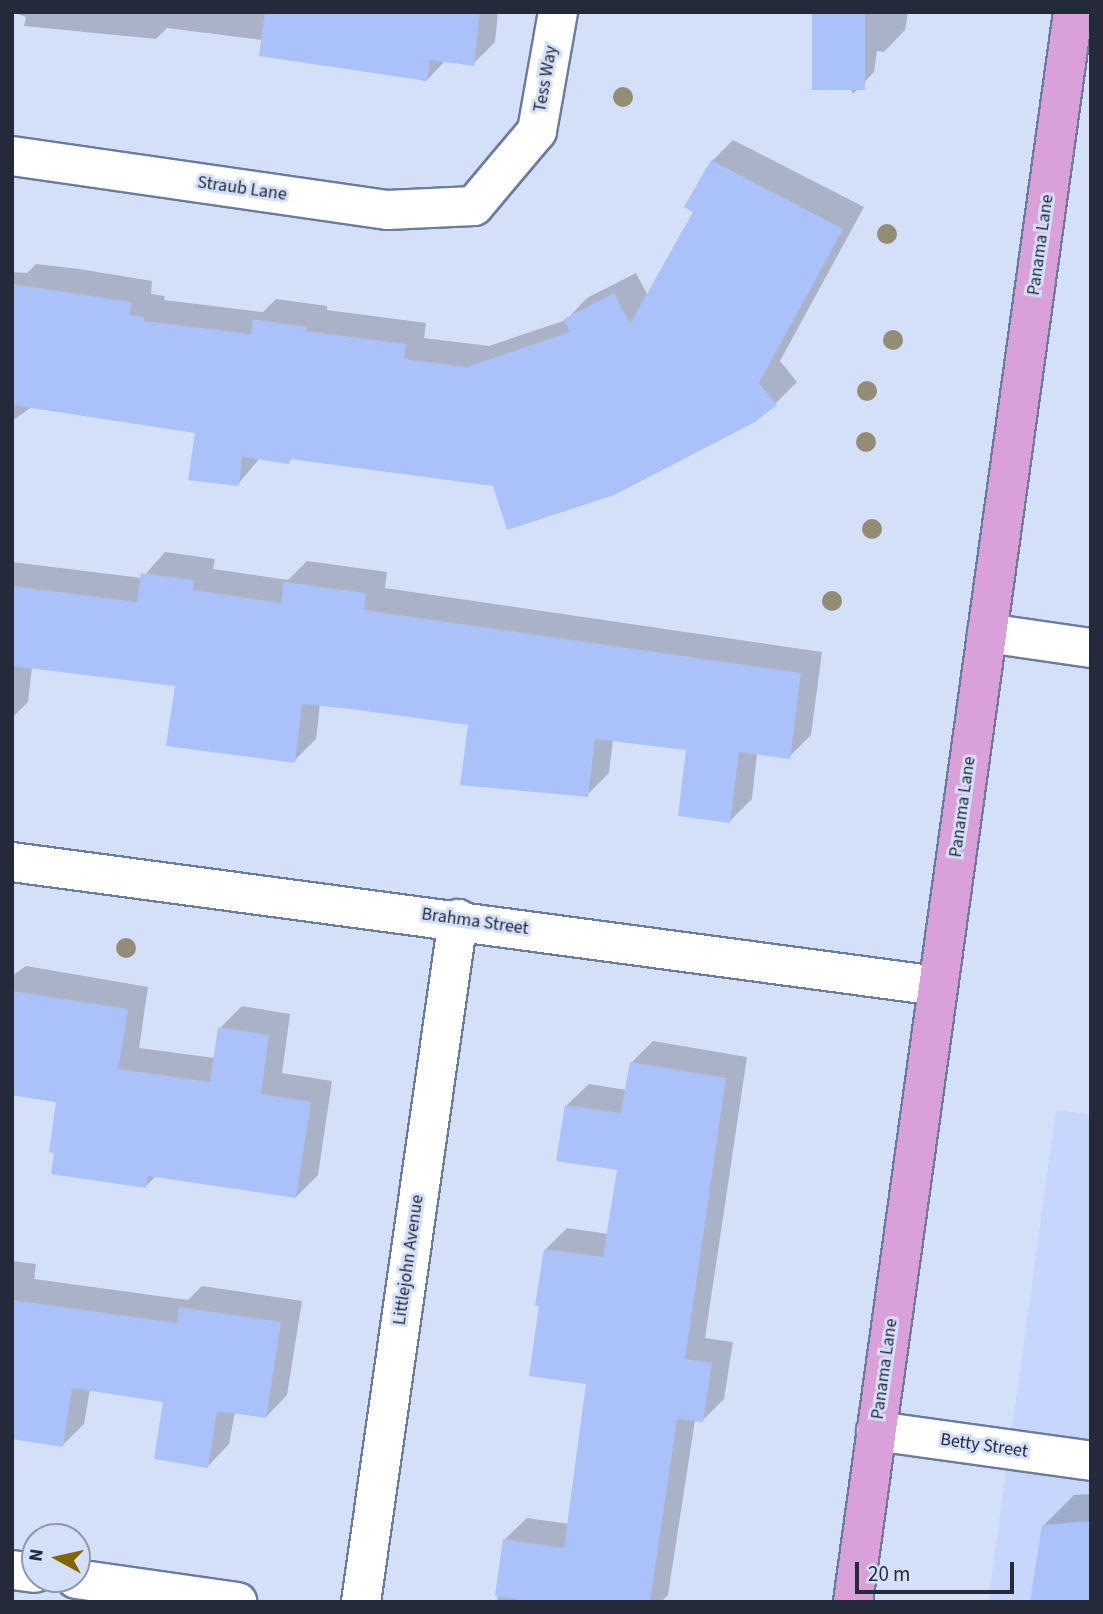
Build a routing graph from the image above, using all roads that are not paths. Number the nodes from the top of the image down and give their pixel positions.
1 (558, 12) edge
2 (1073, 12) edge
3 (12, 156) edge
4 (474, 206) joint
5 (987, 633) junction
6 (1091, 648) edge
7 (12, 862) edge
8 (458, 919) junction
9 (938, 986) junction
10 (876, 1431) junction
11 (1091, 1461) edge
12 (91, 1581) edge
13 (237, 1602) edge
14 (361, 1602) edge
15 (853, 1602) edge

1 - 4 street, Tess Way
2 - 5 main road, Panama Lane
3 - 4 street, Straub Lane
5 - 6 street
5 - 9 main road, Panama Lane
7 - 8 street, Brahma Street
8 - 9 street, Brahma Street
8 - 14 street, Littlejohn Avenue
9 - 10 main road, Panama Lane
10 - 11 street, Betty Street
10 - 15 main road, Panama Lane
12 - 13 street

